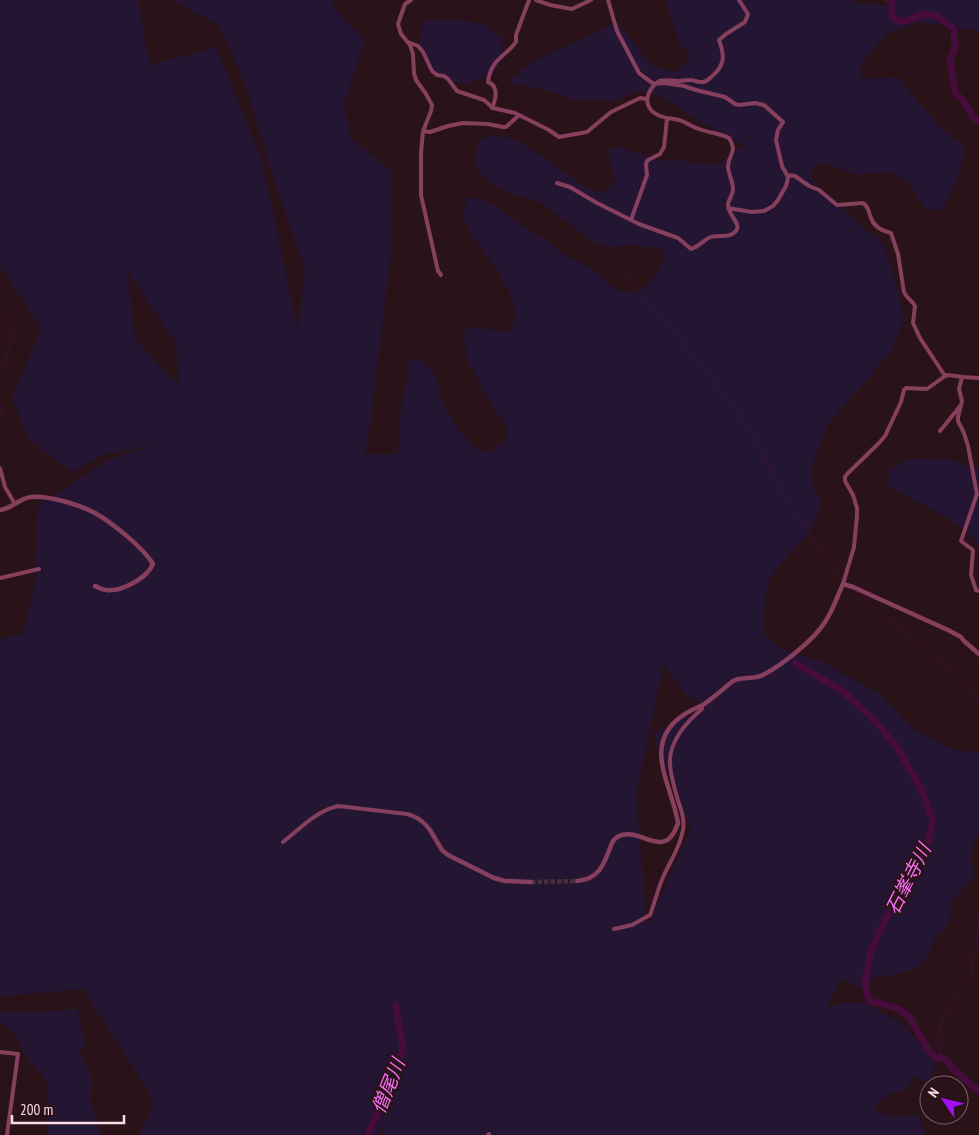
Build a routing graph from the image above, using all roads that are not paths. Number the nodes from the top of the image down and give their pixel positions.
1 (411, 0) edge
2 (529, 0) edge
3 (536, 0) edge
4 (592, 0) edge
5 (608, 0) edge
6 (739, 0) edge
7 (406, 41) junction
8 (654, 84) junction
9 (647, 99) junction
10 (492, 108) junction
11 (519, 115) junction
12 (667, 119) junction
13 (423, 131) junction
14 (787, 174) junction
15 (557, 183) dead end
16 (728, 208) junction
17 (631, 220) junction
18 (441, 275) dead end
19 (945, 376) junction
20 (962, 377) junction
21 (979, 378) edge
22 (961, 405) junction
23 (940, 431) dead end
24 (0, 468) edge
25 (14, 504) junction
26 (0, 510) edge
27 (39, 569) dead end
28 (0, 578) edge
29 (843, 584) junction
30 (95, 586) dead end
31 (979, 591) edge
32 (979, 654) edge
33 (701, 706) junction
34 (430, 830) joint
35 (283, 842) dead end
36 (577, 881) tunnel mouth
37 (530, 882) tunnel mouth
38 (614, 929) dead end
39 (0, 1052) edge
40 (7, 1135) edge

1 - 7 street
2 - 10 street
3 - 4 street
5 - 8 street
6 - 8 street
7 - 10 street
7 - 13 street
8 - 9 street
8 - 14 street
9 - 11 street
9 - 12 street
10 - 11 street
11 - 13 street
12 - 16 street
12 - 17 street
13 - 18 street
14 - 16 street
14 - 19 street
15 - 17 street
16 - 17 street
19 - 20 street
19 - 29 street
20 - 21 street
20 - 22 street
22 - 23 street
22 - 31 street
24 - 25 street
25 - 26 street
25 - 30 street
27 - 28 street
29 - 32 street
29 - 33 street
33 - 36 street
33 - 38 street
34 - 35 street
34 - 37 street
39 - 40 street

